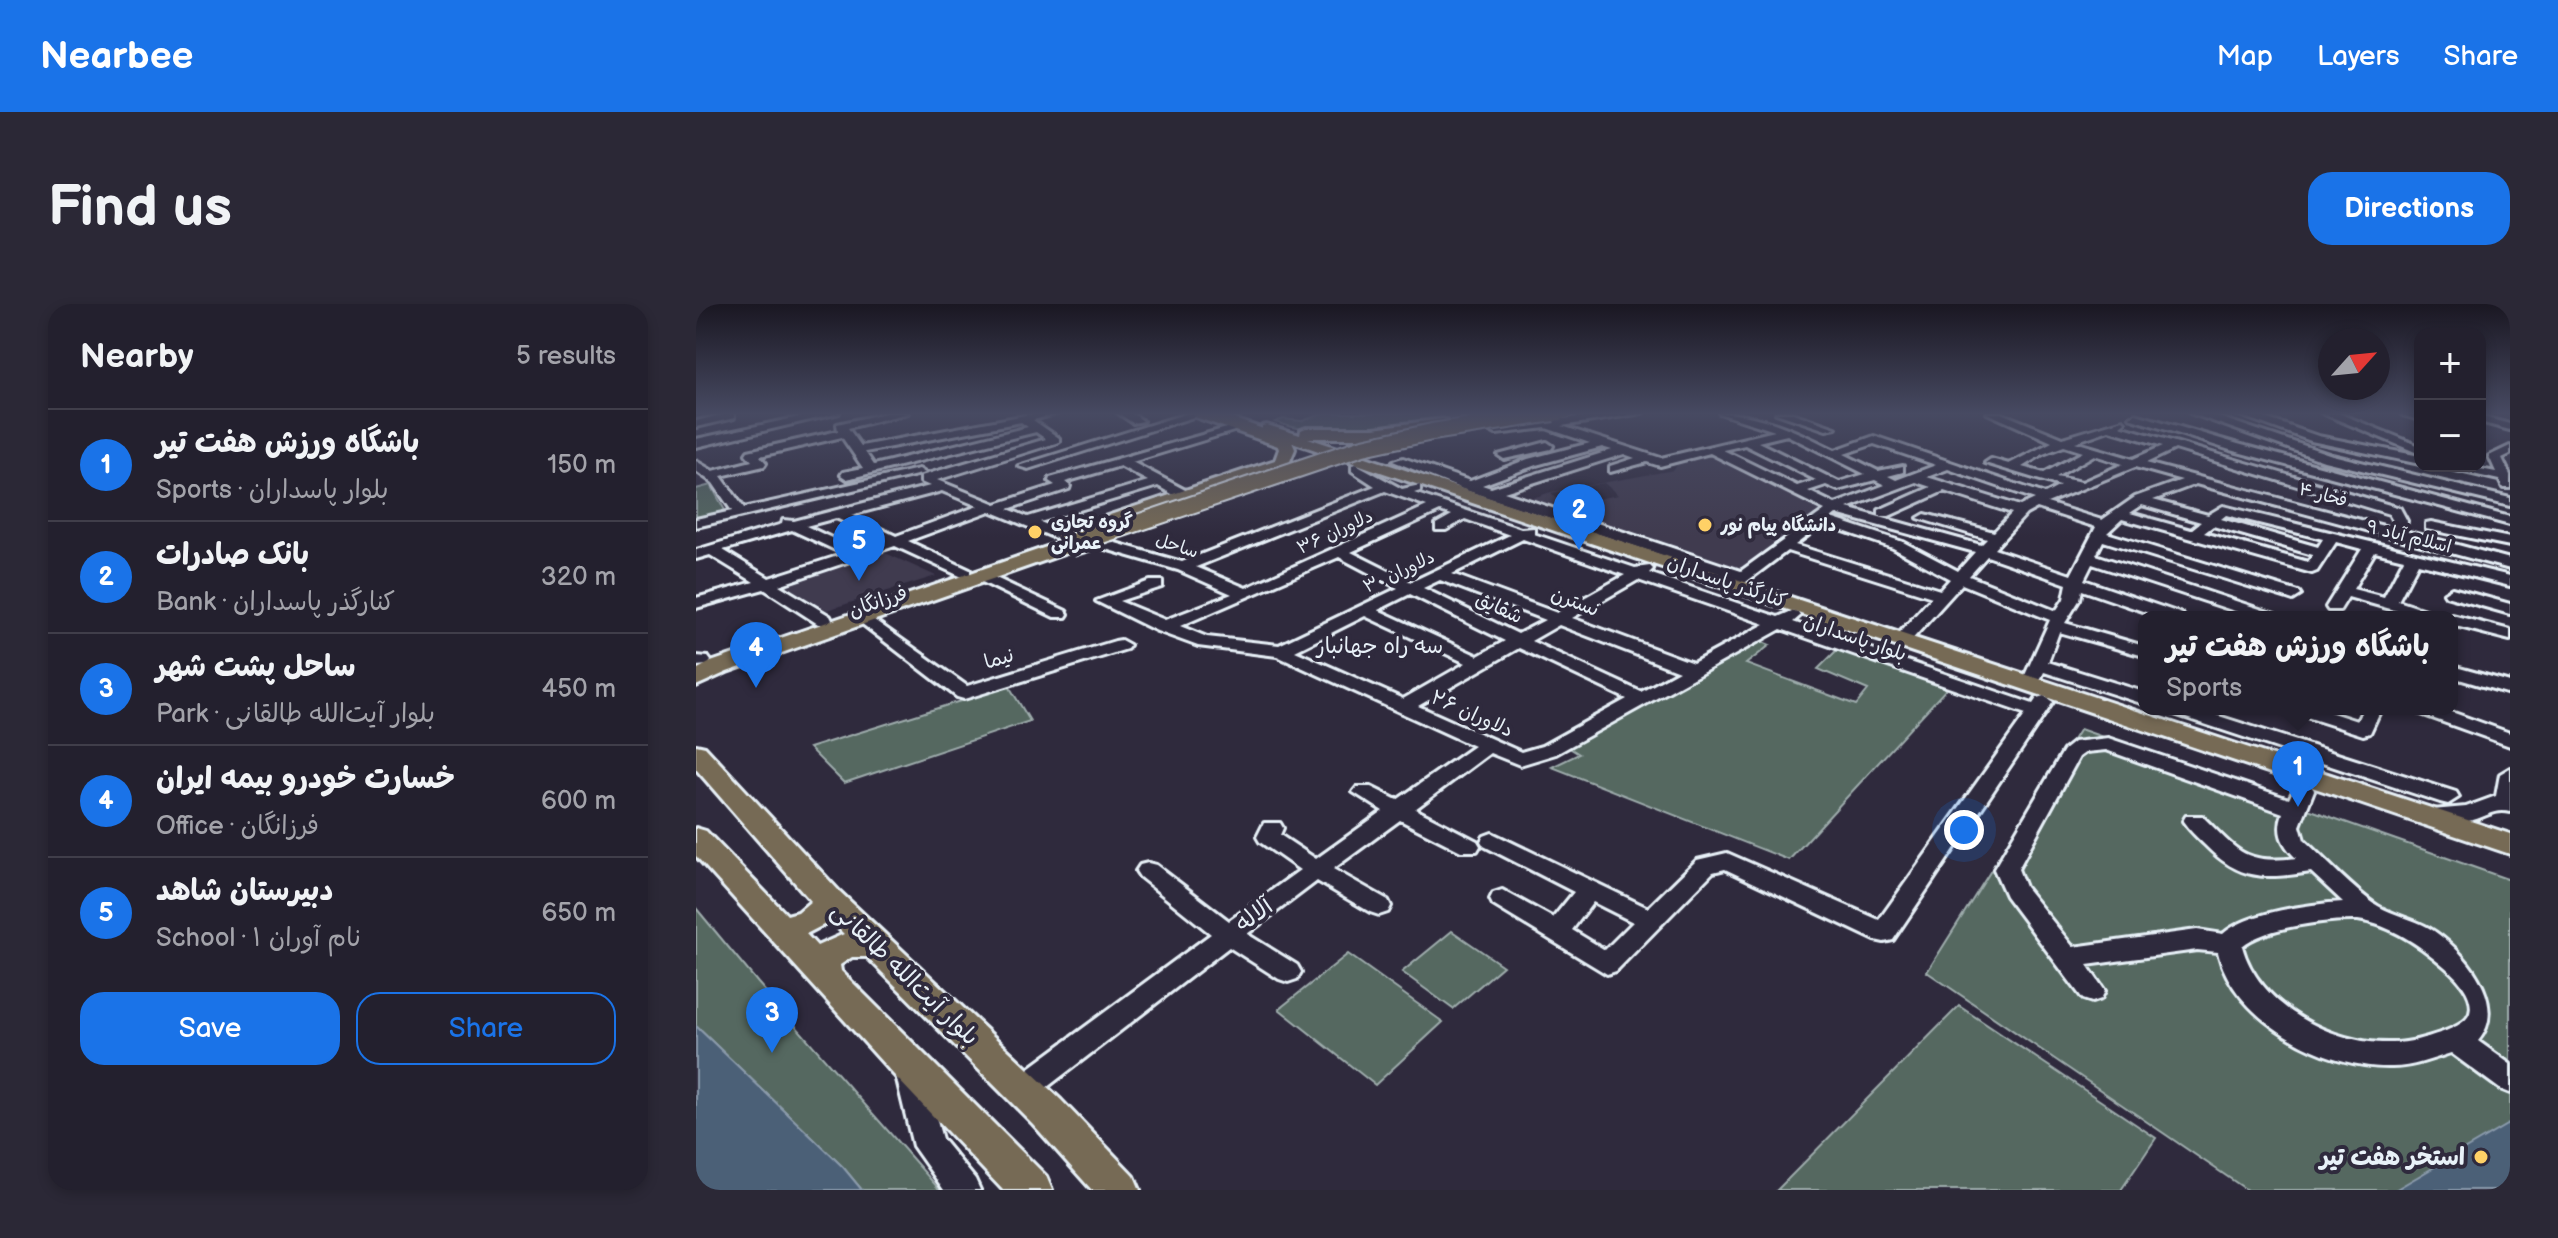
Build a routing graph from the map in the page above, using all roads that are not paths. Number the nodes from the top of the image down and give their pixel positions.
1 (752, 454) edge
2 (809, 454) edge
3 (861, 454) edge
4 (936, 454) edge
5 (1006, 454) edge
6 (1012, 454) edge
7 (1057, 454) edge
8 (1148, 454) edge
9 (1275, 454) edge
10 (1276, 454) edge
11 (1291, 454) edge
12 (1295, 454) edge
13 (1297, 454) edge
14 (1326, 454) edge
15 (1340, 454) edge
16 (1400, 454) edge
17 (1537, 454) edge
18 (1560, 454) edge
19 (1611, 454) edge
20 (1637, 454) edge
21 (1683, 454) edge
22 (1722, 454) edge
23 (1774, 454) edge
24 (1834, 454) edge
25 (1916, 454) edge
26 (2034, 454) edge
27 (2087, 454) edge
28 (2104, 454) edge
29 (2144, 454) edge
30 (2154, 454) edge
31 (2202, 454) edge
32 (2264, 454) edge
33 (2317, 454) edge
34 (2392, 454) edge
35 (2491, 454) edge
36 (2499, 454) edge
37 (1106, 455) dead end
38 (1504, 455) dead end
39 (1533, 456) junction
40 (2150, 456) junction
41 (2495, 456) junction
42 (811, 457) dead end
43 (2405, 457) junction
44 (2414, 459) edge
45 (2510, 459) edge
46 (1088, 460) dead end
47 (1653, 460) junction
48 (1399, 461) junction
49 (1122, 462) junction
50 (903, 463) junction
51 (1991, 463) dead end
52 (2133, 463) junction
53 (696, 465) edge
54 (1947, 465) junction
55 (1024, 466) junction
56 (1356, 468) junction
57 (2012, 468) junction
58 (1614, 469) dead end
59 (1899, 469) dead end
60 (871, 470) junction
61 (1556, 472) junction
62 (2467, 472) edge
63 (1145, 474) junction
64 (2399, 475) junction
65 (922, 476) junction
66 (1877, 476) junction
67 (715, 478) junction
68 (1917, 478) junction
69 (2045, 478) junction
70 (1989, 479) junction
71 (2195, 480) junction
72 (1827, 481) junction
73 (1117, 482) dead end
74 (1158, 482) junction
75 (2507, 483) edge
76 (1060, 484) junction
77 (1896, 485) junction
78 (696, 486) edge
79 (1944, 486) junction
80 (2076, 486) junction
81 (941, 487) junction
82 (1385, 487) junction
83 (1411, 487) junction
84 (2383, 489) junction
85 (1795, 491) junction
86 (1961, 492) junction
87 (1184, 495) junction
88 (809, 497) junction
89 (1465, 498) junction
90 (2140, 500) junction
91 (1092, 502) junction
92 (1936, 502) dead end
93 (2510, 502) edge
94 (2034, 504) junction
95 (766, 507) junction
96 (993, 507) junction
97 (740, 513) junction
98 (836, 513) junction
99 (1884, 513) dead end
100 (1828, 514) junction
101 (2119, 514) junction
102 (1925, 518) dead end
103 (716, 519) junction
104 (2209, 520) junction
105 (1028, 521) junction
106 (2510, 521) edge
107 (696, 523) edge
108 (792, 525) junction
109 (2431, 526) dead end
110 (1441, 527) dead end
111 (2102, 530) junction
112 (1528, 531) junction
113 (2397, 533) junction
114 (2194, 535) junction
115 (1997, 537) junction
116 (2332, 537) junction
117 (736, 540) junction
118 (896, 541) junction
119 (1065, 541) junction
120 (1093, 541) junction
121 (2510, 542) edge
122 (1785, 546) junction
123 (2371, 546) junction
124 (1986, 551) junction
125 (1340, 552) junction
126 (2323, 553) junction
127 (700, 554) edge
128 (857, 555) junction
129 (2413, 557) junction
130 (2090, 558) junction
131 (2510, 564) edge
132 (1183, 567) junction
133 (1643, 571) junction
134 (973, 574) junction
135 (1441, 575) junction
136 (1960, 578) junction
137 (2076, 580) junction
138 (1738, 581) junction
139 (2510, 581) edge
140 (1156, 584) dead end
141 (766, 586) junction
142 (2262, 586) junction
143 (1409, 588) junction
144 (2343, 591) junction
145 (2452, 593) dead end
146 (1246, 594) junction
147 (1941, 595) junction
148 (2293, 595) dead end
149 (696, 603) edge
150 (2388, 604) junction
151 (2334, 607) dead end
152 (2243, 608) junction
153 (2510, 609) edge
154 (1365, 610) junction
155 (2160, 611) edge
156 (2252, 611) edge
157 (2415, 611) edge
158 (1060, 614) dead end
159 (863, 617) junction
160 (1786, 619) junction
161 (824, 620) junction
162 (1559, 620) junction
163 (2057, 622) junction
164 (2458, 622) edge
165 (1163, 627) junction
166 (2510, 635) edge
167 (1516, 640) junction
168 (1901, 641) junction
169 (1121, 645) dead end
170 (2138, 649) edge
171 (1281, 651) junction
172 (1479, 663) junction
173 (702, 666) edge
174 (1694, 670) junction
175 (2458, 673) edge
176 (2510, 688) edge
177 (2037, 690) junction
178 (2138, 698) edge
179 (1641, 699) junction
180 (1403, 707) junction
181 (2213, 715) edge
182 (2320, 715) edge
183 (2369, 715) edge
184 (2441, 715) edge
185 (2510, 740) edge
186 (1488, 745) junction
187 (696, 753) edge
188 (2510, 774) edge
189 (1364, 792) dead end
190 (2448, 797) dead end
191 (2299, 799) junction
192 (2508, 803) edge
193 (1397, 810) junction
194 (2426, 816) junction
195 (2194, 821) dead end
196 (1272, 828) dead end
197 (696, 838) edge
198 (2510, 844) edge
199 (2510, 860) edge
200 (2314, 864) junction
201 (1316, 870) junction
202 (1148, 871) dead end
203 (1589, 891) junction
204 (828, 899) junction
205 (1502, 899) dead end
206 (1379, 906) dead end
207 (2370, 913) junction
208 (1650, 920) junction
209 (780, 927) junction
210 (1555, 933) junction
211 (1228, 934) junction
212 (2229, 944) junction
213 (875, 946) junction
214 (2067, 958) junction
215 (1288, 972) dead end
216 (825, 975) junction
217 (2092, 991) dead end
218 (2455, 1040) junction
219 (907, 1064) junction
220 (2510, 1080) edge
221 (1023, 1089) junction
222 (964, 1190) edge
223 (1031, 1190) edge
224 (1119, 1190) edge

1 - 67 street
2 - 42 street
3 - 60 street
4 - 50 street
5 - 65 street
6 - 55 street
7 - 55 street
8 - 49 street
9 - 87 main road
10 - 120 main road
11 - 56 main road
12 - 83 main road, بلوار پاسداران
13 - 56 main road, بلوار پاسداران
14 - 119 main road, bridge
15 - 119 main road, bridge
16 - 48 main road
17 - 39 street
18 - 39 street
19 - 61 street
20 - 47 street
21 - 47 street
22 - 85 street
23 - 72 street
24 - 66 street
25 - 54 street
26 - 57 street
27 - 69 street
28 - 52 street, فخار ۴
29 - 40 street
30 - 40 street
31 - 113 street
32 - 84 street
33 - 64 street
34 - 43 street
35 - 41 street
36 - 41 street
37 - 46 street
38 - 39 street
39 - 61 street
39 - 89 street
40 - 52 street
41 - 45 street
41 - 75 street
43 - 44 street
43 - 64 street
47 - 58 street
48 - 83 main road
48 - 89 street
49 - 63 street
49 - 76 street
50 - 60 street
50 - 65 street
51 - 57 street
52 - 71 street, فخار ۴
52 - 80 street
53 - 67 street
54 - 68 street
54 - 70 street
55 - 76 street
56 - 82 street
56 - 83 main road, بلوار پاسداران
57 - 69 street
59 - 66 street
60 - 88 street
61 - 89 street
62 - 75 street
63 - 73 street
63 - 74 street
64 - 84 street
64 - 93 street
65 - 81 street
65 - 88 street
66 - 72 street
66 - 77 street
67 - 78 street
67 - 97 street
68 - 77 street
68 - 79 street
69 - 80 street
70 - 86 street
70 - 94 street
71 - 90 street
71 - 113 street, فخار ۴
72 - 85 street
74 - 87 street
74 - 91 street
76 - 91 street
76 - 96 street
77 - 100 street
79 - 86 street
79 - 99 street
80 - 94 street
81 - 96 street
81 - 98 street
82 - 83 street
82 - 132 street
83 - 89 main road, بلوار پاسداران
83 - 112 main road, بلوار پاسداران
84 - 106 street
85 - 100 street
86 - 92 street
86 - 94 street
87 - 119 main road
88 - 95 street
89 - 110 street
89 - 112 street
89 - 125 street, دلاوران ۳۶
89 - 138 main road, بلوار پاسداران
90 - 101 street
90 - 104 street
91 - 105 street
94 - 111 street
94 - 115 street
95 - 97 street
95 - 108 street
96 - 105 street
96 - 118 street
97 - 103 street
98 - 108 street
98 - 118 street
100 - 122 street
100 - 124 street
100 - 136 street
101 - 111 street
101 - 114 street
102 - 115 street
103 - 107 street
103 - 117 street
104 - 114 street
104 - 116 street, اسلام آباد ۹
104 - 126 street
105 - 119 street
108 - 117 street
108 - 128 street
109 - 121 street
111 - 130 street
111 - 142 street
112 - 133 main road, بلوار پاسداران
112 - 135 street, دلاوران ۳۰
113 - 131 street, فخار ۴
114 - 126 street
115 - 124 street
116 - 123 street, اسلام آباد ۹
116 - 126 street
117 - 127 street
118 - 128 street
118 - 134 street
119 - 120 main road
119 - 134 main road, فرزانگان
120 - 132 street, ساحل
122 - 138 street
122 - 147 street
123 - 129 street, اسلام آباد ۹
123 - 144 street
124 - 136 street
124 - 137 street
125 - 143 street, شقایق
125 - 146 street, دلاوران ۳۶
127 - 141 street
128 - 141 street
129 - 139 street, اسلام آباد ۹
129 - 150 street
130 - 137 street
130 - 152 street
132 - 146 street, ساحل
133 - 160 main road, بلوار پاسداران
133 - 162 street
134 - 158 street
134 - 159 main road, فرزانگان
134 - 161 main road, فرزانگان
135 - 143 street, دلاوران ۳۰
135 - 162 street, نسترن
136 - 147 street
136 - 163 street
137 - 155 street
137 - 163 street
138 - 168 main road, بلوار پاسداران
140 - 165 street, دلاوران ۲۶
141 - 149 street
141 - 161 street
142 - 148 street
142 - 152 street
143 - 154 street, دلاوران ۳۰
143 - 167 street, شقایق
144 - 150 street
144 - 151 street
145 - 153 street
146 - 165 street, دلاوران ۳۶
147 - 168 street
150 - 157 street
152 - 156 street
154 - 171 street, دلاوران ۳۰
154 - 172 street
159 - 169 street, نیما
159 - 173 main road, فرزانگان
160 - 174 street, دلاوران ۲۶
160 - 177 main road, بلوار پاسداران
161 - 173 main road, فرزانگان
162 - 167 street
162 - 174 street, نسترن
163 - 170 street
163 - 177 street
164 - 166 street
165 - 171 street, دلاوران ۲۶
167 - 172 street
167 - 179 street, شقایق
168 - 177 main road, بلوار پاسداران
171 - 180 street, دلاوران ۲۶
172 - 180 street
174 - 179 street, دلاوران ۲۶
175 - 176 street
177 - 178 street
177 - 191 main road, بلوار پاسداران
177 - 194 main road, بلوار پاسداران
177 - 208 street
179 - 186 street, دلاوران ۲۶
180 - 186 street, دلاوران ۲۶
181 - 190 street
182 - 183 street
184 - 185 street
186 - 193 street, آلاله
187 - 204 main road, بلوار آیت‌الله طالقانی
188 - 192 street
189 - 193 street
191 - 199 main road, بلوار پاسداران
191 - 200 street
191 - 214 street
192 - 194 street
193 - 201 street, آلاله
193 - 203 street
194 - 198 main road, بلوار پاسداران
195 - 200 street
196 - 201 street
197 - 209 main road
200 - 207 street
201 - 206 street
201 - 211 street, آلاله
202 - 211 street
203 - 208 street
203 - 210 street
204 - 209 main road
204 - 213 main road, بلوار آیت‌الله طالقانی
205 - 210 street
207 - 212 street
207 - 218 street
208 - 210 street
209 - 216 main road
211 - 215 street
211 - 221 street, آلاله
212 - 214 street
212 - 218 street
213 - 216 main road
213 - 221 main road, بلوار آیت‌الله طالقانی
214 - 217 street
216 - 219 main road
218 - 220 street
219 - 222 street
219 - 223 main road
221 - 224 main road, بلوار آیت‌الله طالقانی

